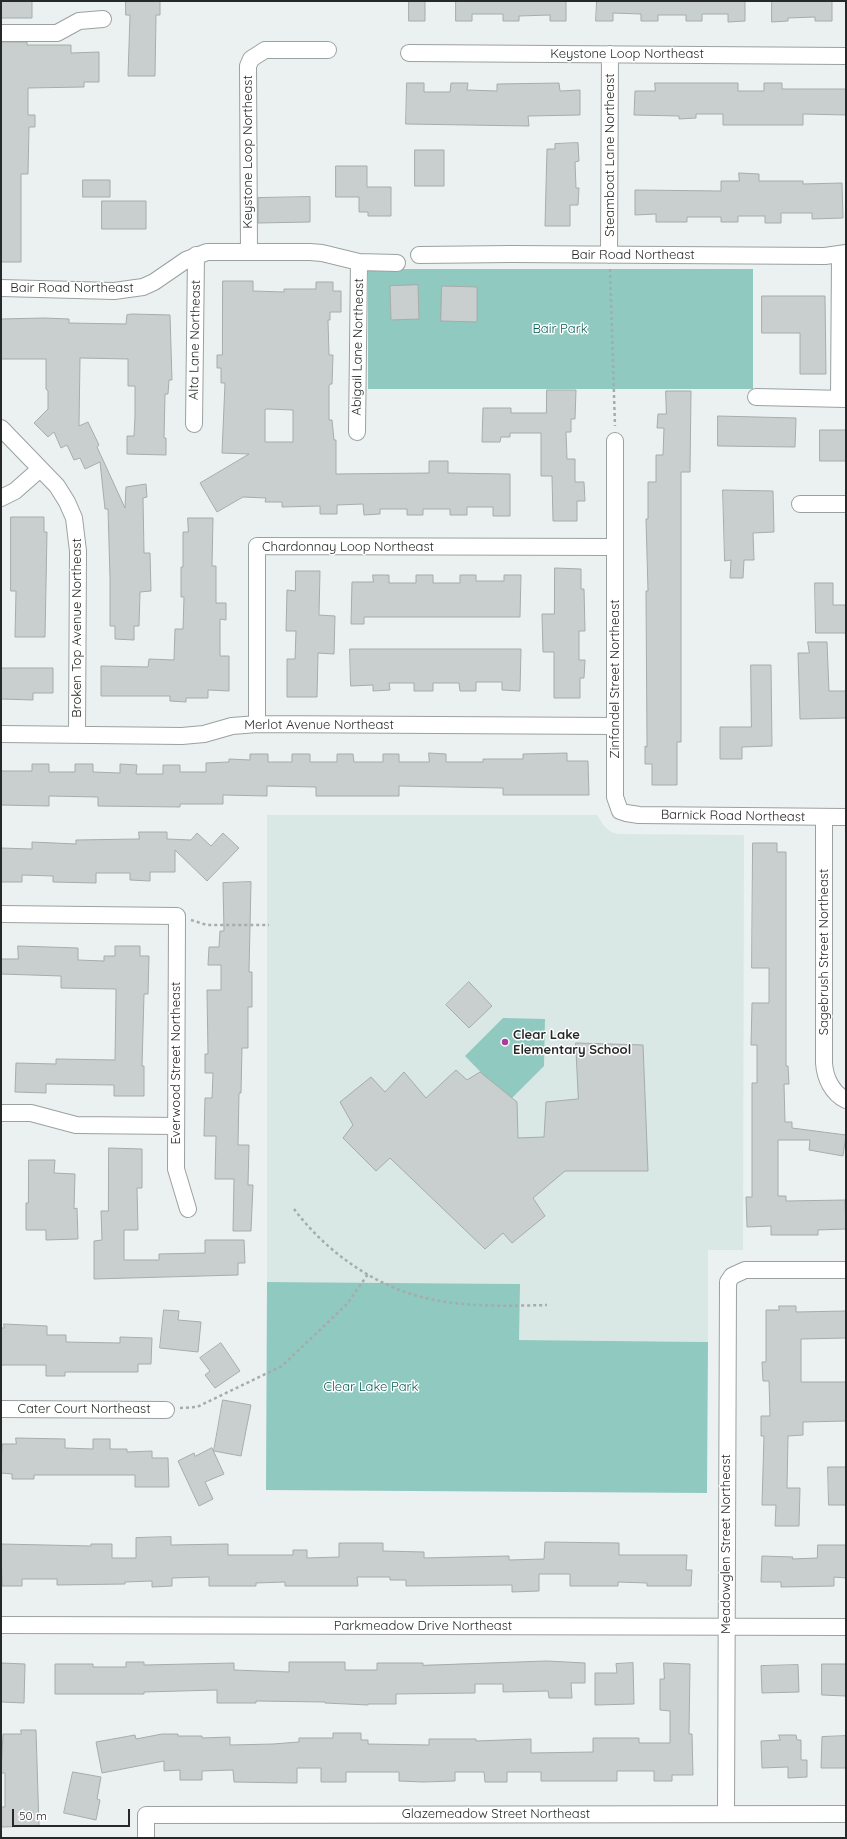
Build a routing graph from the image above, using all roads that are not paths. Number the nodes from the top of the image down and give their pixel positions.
1 (103, 19) dead end
2 (1, 33) edge
3 (328, 50) dead end
4 (408, 53) dead end
5 (610, 54) junction
6 (846, 56) edge
7 (249, 252) junction
8 (843, 254) edge
9 (196, 255) junction
10 (419, 255) dead end
11 (609, 255) junction
12 (359, 262) junction
13 (397, 263) dead end
14 (1, 288) edge
15 (756, 397) dead end
16 (843, 399) edge
17 (194, 424) dead end
18 (1, 428) edge
19 (357, 432) dead end
20 (616, 441) road end
21 (40, 469) junction
22 (1, 498) edge
23 (800, 504) dead end
24 (846, 504) edge
25 (615, 547) junction
26 (257, 724) junction
27 (615, 726) junction
28 (1, 734) edge
29 (77, 735) junction
30 (620, 810) joint
31 (824, 817) junction
32 (846, 817) edge
33 (1, 914) edge
34 (846, 1100) edge
35 (1, 1113) edge
36 (176, 1126) junction
37 (188, 1209) dead end
38 (846, 1270) edge
39 (1, 1409) edge
40 (166, 1410) road end
41 (1, 1625) edge
42 (726, 1627) junction
43 (846, 1627) edge
44 (726, 1814) junction
45 (846, 1814) edge
46 (146, 1838) edge

1 - 2 street
3 - 7 street, Keystone Loop Northeast
4 - 5 street, Keystone Loop Northeast
5 - 6 street, Keystone Loop Northeast
5 - 11 street, Steamboat Lane Northeast
7 - 9 street, Bair Road Northeast
7 - 12 street, Bair Road Northeast
8 - 11 street, Bair Road Northeast
8 - 16 street
9 - 14 street, Bair Road Northeast
9 - 17 street, Alta Lane Northeast
10 - 11 street, Bair Road Northeast
12 - 13 street, Bair Road Northeast
12 - 19 street, Abigail Lane Northeast
15 - 16 street
18 - 21 street, Broken Top Avenue Northeast
20 - 25 street, Zinfandel Street Northeast
21 - 22 street
21 - 29 street, Broken Top Avenue Northeast
23 - 24 street
25 - 26 street, Chardonnay Loop Northeast
25 - 27 street, Zinfandel Street Northeast
26 - 27 street, Merlot Avenue Northeast
26 - 29 street, Merlot Avenue Northeast
27 - 30 street, Zinfandel Street Northeast
28 - 29 street, Merlot Avenue Northeast
30 - 31 street, Barnick Road Northeast
31 - 32 street, Barnick Road Northeast
31 - 34 street, Sagebrush Street Northeast
33 - 36 street, Everwood Street Northeast
35 - 36 street
36 - 37 street, Everwood Street Northeast
38 - 42 street, Meadowglen Street Northeast
39 - 40 street, Cater Court Northeast
41 - 42 street, Parkmeadow Drive Northeast
42 - 43 street, Parkmeadow Drive Northeast
42 - 44 street, Meadowglen Street Northeast
44 - 45 street, Glazemeadow Street Northeast
44 - 46 street, Glazemeadow Street Northeast

